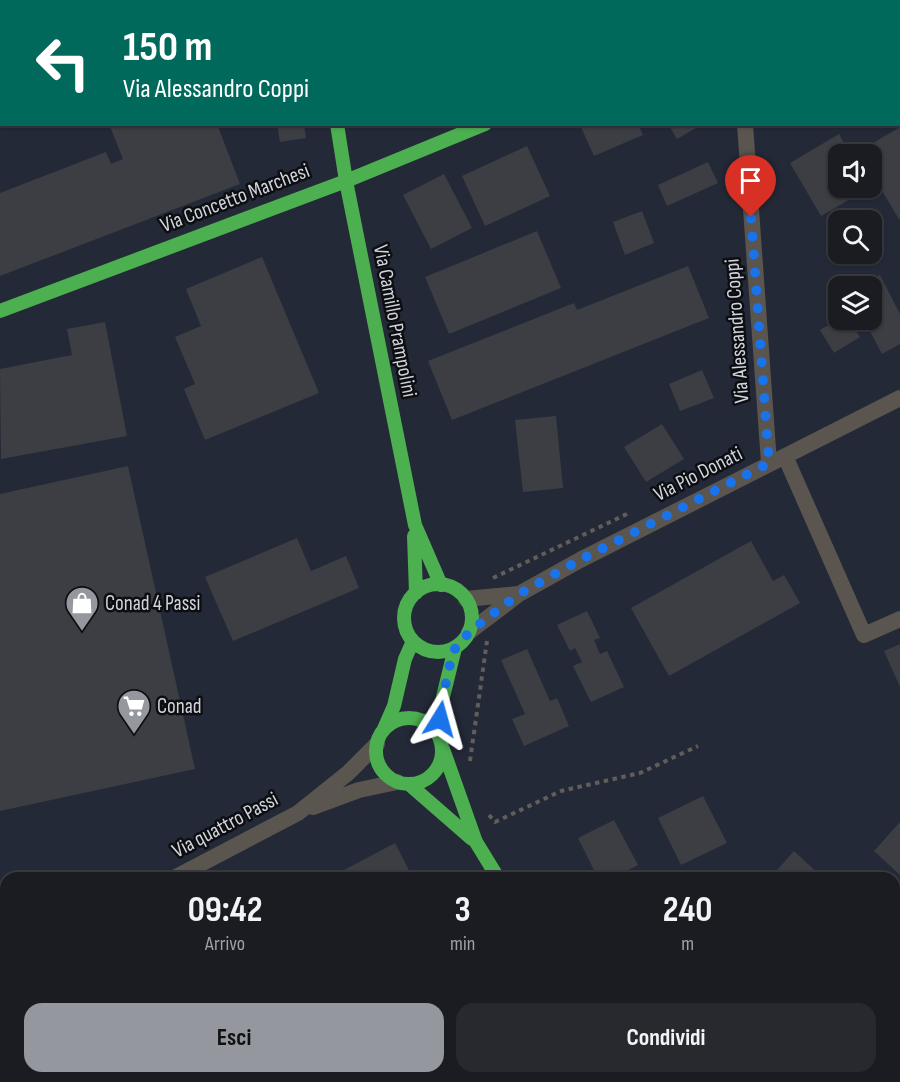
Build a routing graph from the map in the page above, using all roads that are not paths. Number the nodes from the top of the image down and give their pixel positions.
1 (337, 126) edge
2 (480, 126) edge
3 (745, 126) edge
4 (346, 181) junction
5 (0, 311) edge
6 (900, 398) edge
7 (777, 459) junction
8 (415, 525) junction
9 (441, 585) junction
10 (416, 593) junction
11 (519, 594) junction
12 (466, 599) junction
13 (900, 619) edge
14 (469, 632) junction
15 (413, 640) junction
16 (455, 648) junction
17 (380, 738) junction
18 (441, 743) junction
19 (404, 783) junction
20 (298, 813) junction
21 (476, 842) junction
22 (185, 872) edge
23 (494, 872) edge

1 - 4 main road, Via Camillo Prampolini
2 - 4 main road, Via Concetto Marchesi
3 - 7 street, Via Alessandro Coppi
4 - 5 main road, Via Concetto Marchesi
4 - 8 main road, Via Camillo Prampolini
6 - 7 street, Via Pio Donati
7 - 11 street, Via Pio Donati
7 - 13 street
8 - 9 main road, Via Camillo Prampolini
8 - 10 main road, Via Camillo Prampolini
9 - 10 main road
9 - 12 main road
10 - 15 main road
11 - 12 street, Via Pio Donati
11 - 14 street, Via Pio Donati
12 - 14 main road
14 - 16 main road, Via Pio Donati
15 - 16 main road
15 - 17 main road
16 - 18 main road, Via Pio Donati
17 - 18 main road
17 - 19 main road
17 - 20 street, Via quattro Passi
18 - 19 main road, Via Pio Donati
18 - 21 main road
19 - 20 street, Via quattro Passi
19 - 21 main road
20 - 22 street, Via quattro Passi
21 - 23 main road

